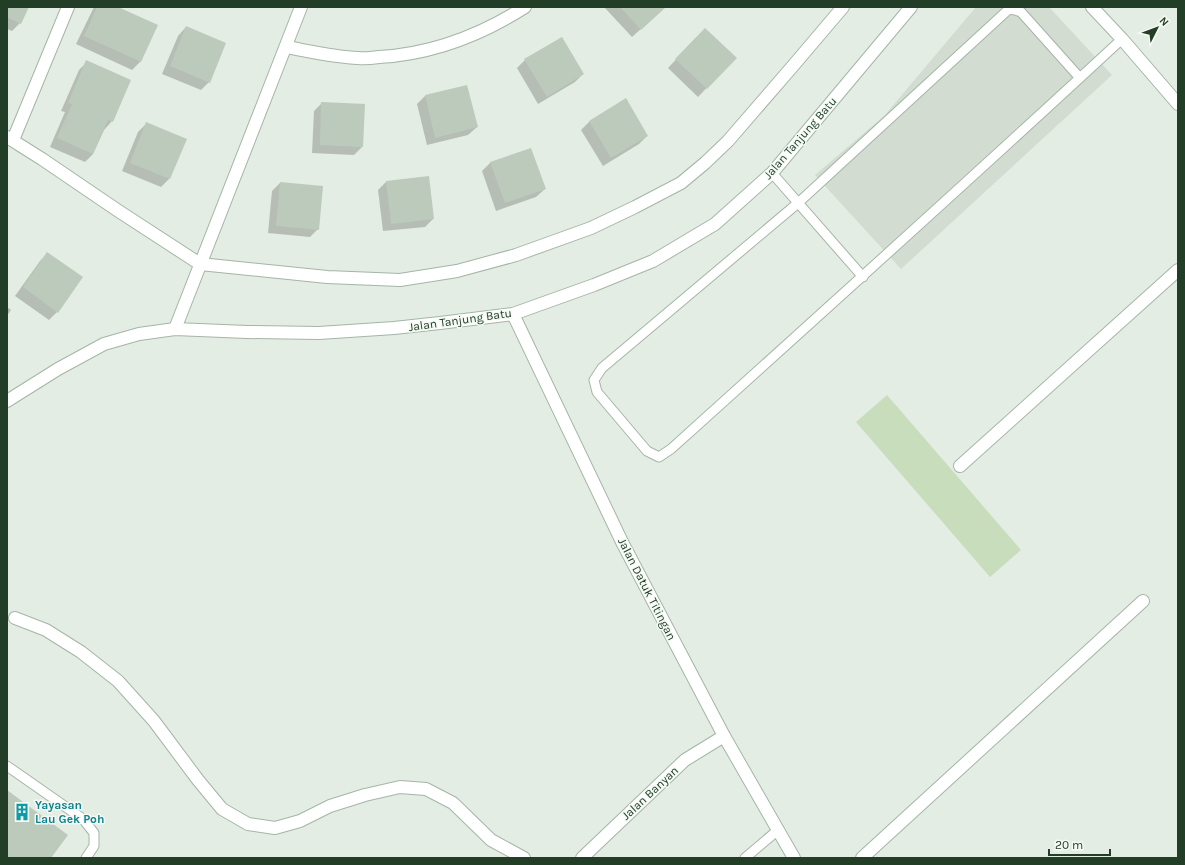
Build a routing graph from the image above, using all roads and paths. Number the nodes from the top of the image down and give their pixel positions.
1 (68, 7) edge
2 (300, 7) edge
3 (525, 7) edge
4 (843, 7) edge
5 (911, 7) edge
6 (1093, 7) edge
7 (1122, 39) junction
8 (286, 47) junction
9 (1080, 78) junction
10 (1178, 104) edge
11 (10, 138) edge
12 (772, 173) junction
13 (798, 203) junction
14 (200, 264) junction
15 (1178, 270) edge
16 (863, 277) junction
17 (514, 314) junction
18 (175, 329) junction
19 (7, 401) edge
20 (960, 466) dead end
21 (1143, 601) dead end
22 (15, 618) dead end
23 (724, 736) junction
24 (7, 766) edge
25 (778, 830) junction
26 (86, 858) edge
27 (524, 858) edge
28 (582, 858) edge
29 (745, 858) edge
30 (794, 858) edge
31 (862, 858) edge

1 - 11 street
2 - 8 street
3 - 8 street
4 - 14 street
5 - 12 street, Jalan Tanjung Batu
6 - 7 street
7 - 9 lane
7 - 10 street
8 - 14 street
9 - 13 lane
9 - 16 lane
11 - 14 street
12 - 13 lane
12 - 17 street, Jalan Tanjung Batu
13 - 16 lane
13 - 16 lane
14 - 18 street
15 - 20 street
17 - 18 street, Jalan Tanjung Batu
17 - 23 street, Jalan Datuk Titingan
18 - 19 street, Jalan Tanjung Batu
21 - 31 street
22 - 27 street
23 - 25 street, Jalan Datuk Titingan
23 - 28 street, Jalan Banyan
24 - 26 lane
25 - 29 lane
25 - 30 street, Jalan Datuk Titingan

